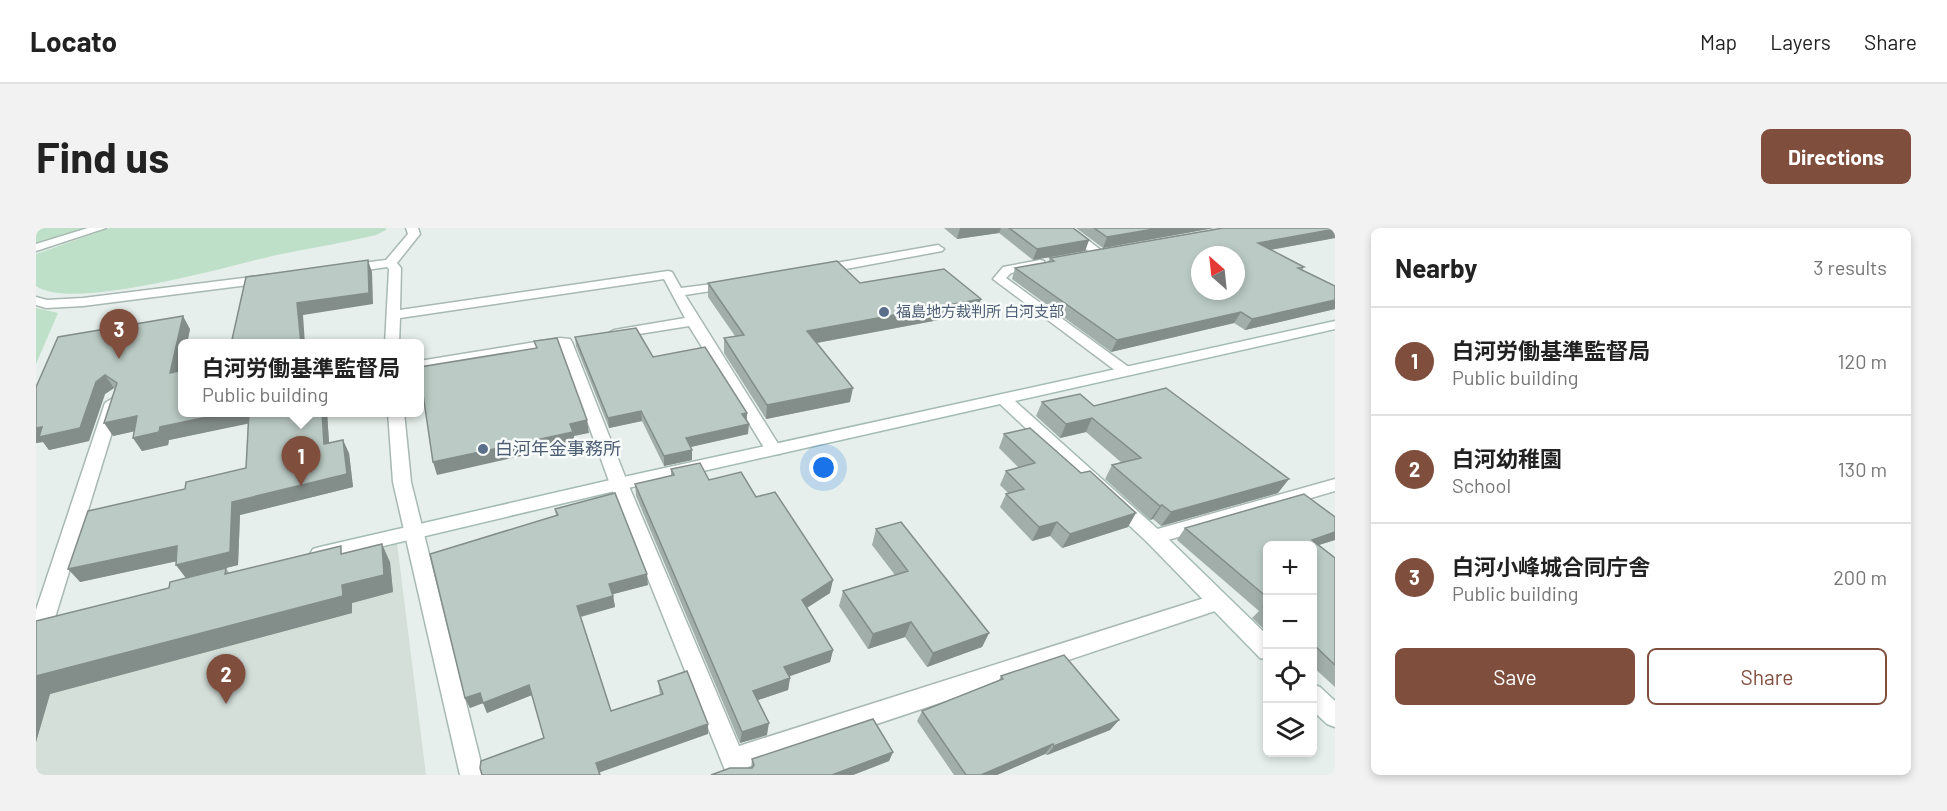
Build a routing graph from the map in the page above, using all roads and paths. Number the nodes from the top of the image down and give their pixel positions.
1 (100, 228) edge
2 (411, 228) edge
3 (1065, 228) edge
4 (36, 248) edge
5 (938, 249) dead end
6 (1076, 258) edge
7 (1053, 262) edge
8 (390, 263) junction
9 (333, 270) edge
10 (806, 272) edge
11 (276, 278) edge
12 (742, 282) edge
13 (678, 292) junction
14 (36, 301) edge
15 (393, 315) junction
16 (693, 321) junction
17 (1335, 325) edge
18 (600, 336) edge
19 (392, 339) edge
20 (424, 364) edge
21 (1125, 371) junction
22 (115, 395) edge
23 (1002, 398) junction
24 (396, 417) edge
25 (774, 450) junction
26 (620, 484) junction
27 (1335, 485) edge
28 (413, 531) junction
29 (1154, 537) junction
30 (297, 560) edge
31 (1217, 602) junction
32 (66, 618) edge
33 (39, 625) edge
34 (1266, 649) edge
35 (1317, 699) edge
36 (1335, 716) edge
37 (735, 767) edge
38 (472, 775) edge

1 - 4 street
2 - 8 street
3 - 6 street
5 - 10 street
7 - 21 street
8 - 9 street
8 - 15 street
11 - 14 street
12 - 13 street
13 - 15 street
13 - 16 street
15 - 19 street
16 - 18 street
16 - 25 street
17 - 21 street
20 - 26 street
21 - 23 street
22 - 33 street
23 - 25 street
23 - 29 street
24 - 28 street
25 - 26 street
26 - 28 street
26 - 37 street
27 - 29 street
28 - 30 street
28 - 38 street
29 - 31 street
31 - 34 street
31 - 37 street
32 - 33 street
35 - 36 street

